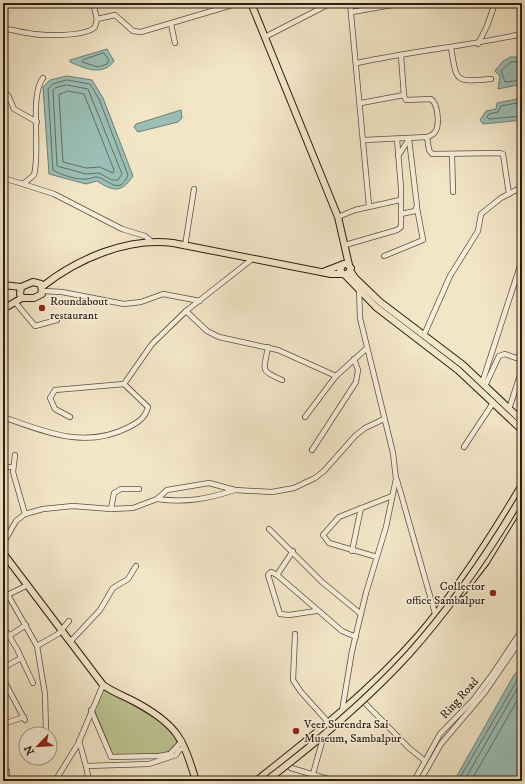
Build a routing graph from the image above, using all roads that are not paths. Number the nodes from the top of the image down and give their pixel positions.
1 (93, 3) edge
2 (239, 3) edge
3 (251, 3) edge
4 (331, 3) edge
5 (350, 3) edge
6 (403, 3) edge
7 (495, 3) edge
8 (352, 12) junction
9 (97, 19) junction
10 (171, 24) junction
11 (3, 29) edge
12 (522, 34) edge
13 (265, 37) junction
14 (175, 43) dead end
15 (478, 44) junction
16 (451, 48) junction
17 (401, 55) junction
18 (357, 63) junction
19 (44, 78) dead end
20 (491, 79) dead end
21 (3, 93) edge
22 (404, 95) junction
23 (361, 102) junction
24 (37, 122) junction
25 (427, 137) junction
26 (397, 139) junction
27 (409, 139) junction
28 (364, 140) junction
29 (522, 147) edge
30 (452, 154) junction
31 (522, 155) edge
32 (398, 156) junction
33 (3, 178) edge
34 (23, 184) junction
35 (522, 187) edge
36 (194, 189) dead end
37 (453, 192) dead end
38 (509, 194) junction
39 (400, 200) junction
40 (369, 206) junction
41 (417, 208) junction
42 (401, 214) junction
43 (338, 217) junction
44 (151, 241) junction
45 (344, 245) junction
46 (185, 246) junction
47 (384, 256) dead end
48 (251, 260) junction
49 (522, 260) edge
50 (344, 265) junction
51 (323, 272) junction
52 (346, 274) junction
53 (3, 285) edge
54 (21, 287) junction
55 (360, 287) junction
56 (43, 289) junction
57 (22, 298) junction
58 (200, 301) junction
59 (15, 302) junction
60 (3, 309) edge
61 (186, 311) junction
62 (57, 320) dead end
63 (424, 335) junction
64 (522, 346) edge
65 (268, 348) junction
66 (367, 348) junction
67 (437, 349) junction
68 (354, 359) junction
69 (522, 369) edge
70 (336, 376) junction
71 (282, 380) dead end
72 (124, 384) junction
73 (484, 384) junction
74 (493, 404) junction
75 (509, 409) junction
76 (3, 417) edge
77 (70, 417) dead end
78 (305, 417) dead end
79 (384, 419) junction
80 (522, 421) edge
81 (522, 430) edge
82 (464, 447) dead end
83 (312, 450) dead end
84 (15, 455) dead end
85 (3, 467) edge
86 (12, 467) junction
87 (396, 479) junction
88 (522, 485) edge
89 (139, 489) dead end
90 (235, 490) junction
91 (392, 496) junction
92 (522, 496) edge
93 (157, 499) junction
94 (522, 503) edge
95 (361, 508) junction
96 (111, 509) junction
97 (25, 514) junction
98 (269, 529) dead end
99 (3, 544) edge
100 (293, 551) junction
101 (352, 551) junction
102 (3, 553) edge
103 (377, 557) junction
104 (3, 558) edge
105 (10, 562) junction
106 (136, 566) dead end
107 (277, 575) junction
108 (28, 585) junction
109 (6, 596) edge
110 (316, 611) junction
111 (361, 614) junction
112 (435, 614) junction
113 (69, 621) dead end
114 (438, 623) junction
115 (26, 625) junction
116 (3, 626) edge
117 (62, 629) junction
118 (522, 630) edge
119 (295, 634) dead end
120 (9, 636) junction
121 (356, 637) junction
122 (522, 638) edge
123 (70, 642) junction
124 (37, 646) junction
125 (21, 658) junction
126 (3, 668) edge
127 (3, 679) edge
128 (33, 683) dead end
129 (102, 683) junction
130 (5, 686) edge
131 (358, 696) junction
132 (363, 701) junction
133 (92, 710) junction
134 (342, 711) junction
135 (328, 723) junction
136 (3, 724) edge
137 (46, 726) edge
138 (3, 729) edge
139 (323, 738) junction
140 (3, 741) edge
141 (79, 741) junction
142 (182, 741) junction
143 (184, 748) junction
144 (281, 761) junction
145 (425, 761) junction
146 (86, 766) junction
147 (288, 767) junction
148 (3, 769) edge
149 (313, 775) junction
150 (56, 780) edge
151 (6, 781) edge
152 (89, 781) edge
153 (196, 781) edge
154 (256, 781) edge
155 (266, 781) edge
156 (269, 781) edge
157 (311, 781) edge
158 (335, 781) edge
159 (414, 781) edge
160 (420, 781) edge

1 - 9 street
2 - 10 street
3 - 13 main road
4 - 13 street
5 - 8 street
6 - 8 street
7 - 15 street
8 - 18 street
9 - 10 street
9 - 11 street
10 - 14 street
12 - 15 street
13 - 43 main road
15 - 16 street
16 - 17 street
16 - 20 street
17 - 18 street
17 - 22 street
18 - 23 street
19 - 24 street
21 - 24 street
22 - 23 street
22 - 25 street
23 - 28 street
24 - 34 street
25 - 27 street
25 - 30 street
26 - 27 street
26 - 28 street
26 - 32 street
27 - 32 street
27 - 41 street
28 - 40 street
29 - 31 street
30 - 37 street
30 - 38 street
32 - 39 street
33 - 34 street
34 - 44 street
35 - 38 street
36 - 46 street
38 - 63 street
39 - 40 street
39 - 42 street
40 - 43 street
41 - 42 street
41 - 47 street
42 - 45 street
43 - 45 main road
44 - 46 main road
44 - 56 main road
45 - 50 main road
46 - 48 main road
48 - 51 main road
48 - 58 street
49 - 73 street
50 - 51 main road
50 - 52 main road
50 - 52 main road
51 - 52 main road
52 - 55 main road
53 - 54 main road
54 - 56 main road
54 - 57 main road
55 - 63 main road
55 - 66 street
55 - 67 main road
56 - 57 main road
56 - 58 street
57 - 59 main road
58 - 61 street
59 - 60 main road
59 - 62 street
61 - 65 street
61 - 72 street
63 - 67 main road
64 - 73 street
65 - 70 street
65 - 71 street
66 - 68 street
66 - 79 street
67 - 73 main road
67 - 74 main road
68 - 70 street
68 - 83 street
69 - 75 street
70 - 78 street
72 - 76 street
72 - 77 street
73 - 75 main road
74 - 81 main road
74 - 82 street
75 - 80 main road
79 - 87 street
79 - 90 street
84 - 86 street
85 - 86 street
86 - 97 street
87 - 91 street
87 - 112 street
88 - 112 main road
89 - 96 street
90 - 93 street
90 - 93 street
91 - 95 street
91 - 103 street
92 - 155 main road, bridge
93 - 96 street
94 - 114 main road
95 - 101 street
95 - 101 street
96 - 97 street
97 - 99 street
98 - 100 street
100 - 107 street
100 - 111 street
101 - 103 street
102 - 105 main road
103 - 111 street
104 - 105 street
105 - 108 main road
106 - 123 street
107 - 110 street
107 - 110 street
108 - 109 street
108 - 117 main road
109 - 115 street
110 - 121 street
111 - 121 street
112 - 114 street
112 - 131 main road
113 - 117 street
114 - 132 main road
115 - 120 street
115 - 124 street
116 - 120 street
117 - 123 main road
117 - 124 street
118 - 145 street, Ring Road
119 - 135 street
120 - 125 street
121 - 134 street
122 - 160 street, Ring Road
123 - 129 main road
124 - 137 street
125 - 126 street
125 - 128 street
127 - 130 street
129 - 133 street
129 - 142 main road
130 - 136 street
131 - 132 street
131 - 134 main road
132 - 139 main road
132 - 145 street
133 - 141 street
133 - 142 street
134 - 135 main road
135 - 139 street
135 - 144 main road
138 - 140 street
139 - 147 main road
139 - 149 street
141 - 146 street
141 - 150 street
142 - 143 main road
143 - 146 street
143 - 153 main road
144 - 147 street
144 - 154 main road
145 - 159 street, Ring Road
146 - 152 street
147 - 149 street
147 - 156 main road
148 - 151 street
149 - 157 street
149 - 158 street

